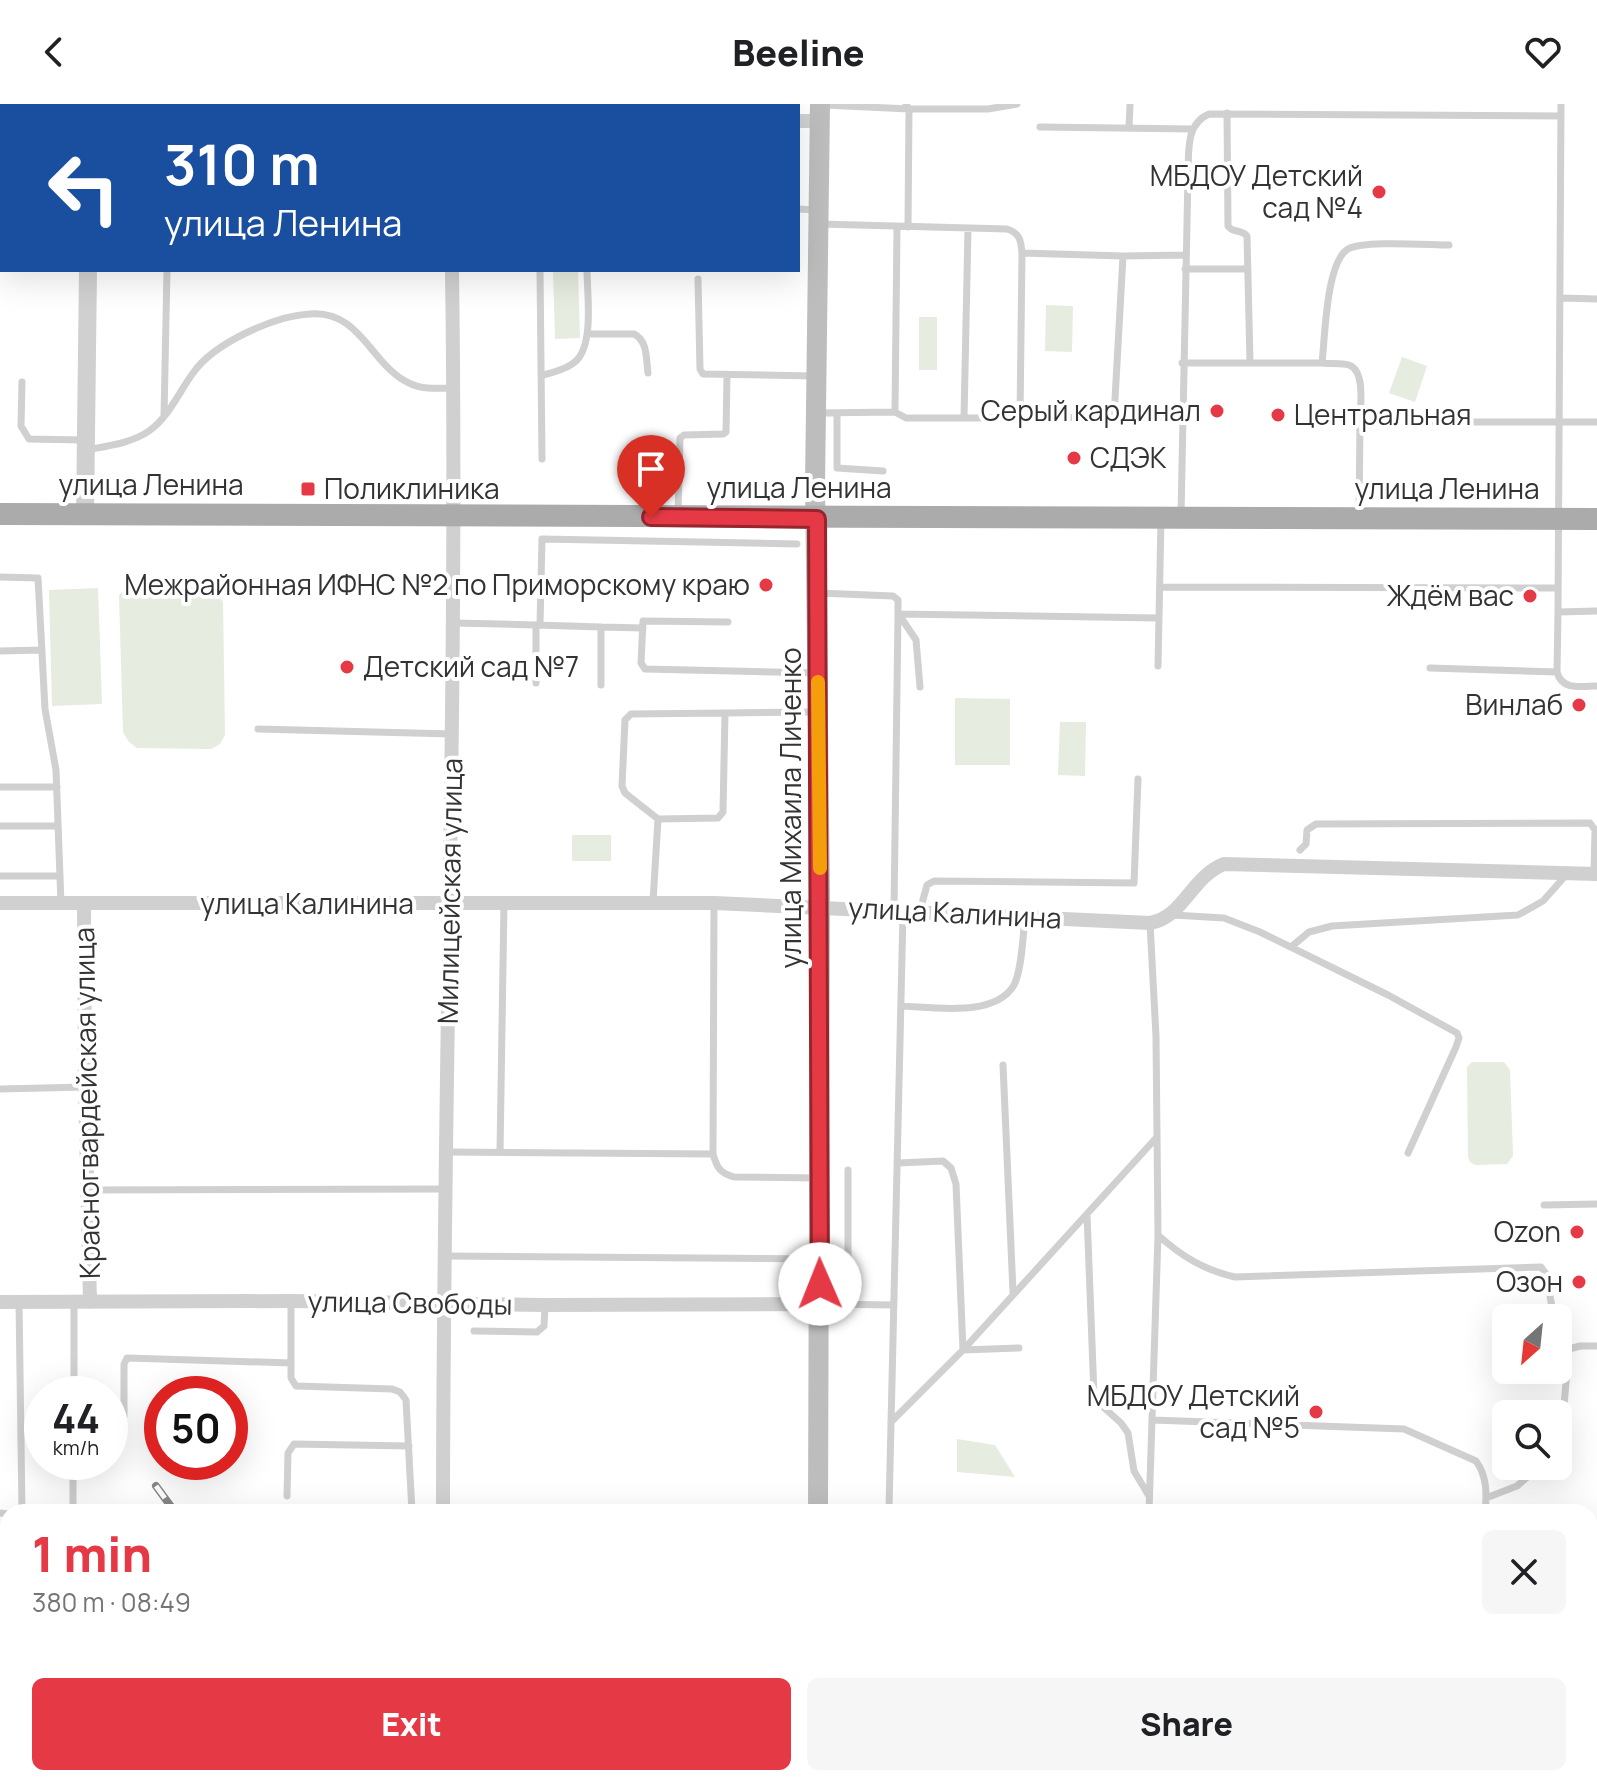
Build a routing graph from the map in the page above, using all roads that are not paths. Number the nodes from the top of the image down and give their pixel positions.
1 (1017, 104) edge
2 (1130, 104) edge
3 (1561, 104) edge
4 (960, 106) edge
5 (907, 107) edge
6 (820, 110) edge
7 (1227, 113) junction
8 (1561, 116) junction
9 (800, 120) edge
10 (1040, 127) dead end
11 (1129, 128) junction
12 (1192, 129) junction
13 (812, 214) edge
14 (897, 227) junction
15 (908, 227) junction
16 (968, 229) junction
17 (1449, 245) dead end
18 (1022, 253) junction
19 (1185, 255) junction
20 (1123, 256) junction
21 (1185, 269) junction
22 (1248, 269) junction
23 (88, 272) edge
24 (167, 272) edge
25 (452, 272) edge
26 (540, 272) edge
27 (587, 272) edge
28 (698, 279) dead end
29 (1561, 298) junction
30 (1597, 299) edge
31 (587, 334) junction
32 (1250, 362) junction
33 (1182, 363) junction
34 (1322, 363) junction
35 (648, 373) dead end
36 (541, 376) junction
37 (815, 376) junction
38 (727, 377) junction
39 (22, 382) dead end
40 (453, 388) junction
41 (895, 412) junction
42 (815, 413) junction
43 (837, 413) junction
44 (1114, 417) junction
45 (164, 418) junction
46 (964, 418) junction
47 (1020, 418) junction
48 (1181, 418) junction
49 (1360, 422) junction
50 (1559, 422) junction
51 (1597, 422) edge
52 (85, 445) junction
53 (542, 459) dead end
54 (883, 471) dead end
55 (0, 514) edge
56 (85, 515) junction
57 (455, 515) junction
58 (678, 517) junction
59 (1171, 518) junction
60 (817, 519) junction
61 (1359, 519) junction
62 (1597, 519) edge
63 (1558, 520) junction
64 (543, 528) junction
65 (797, 544) dead end
66 (0, 577) edge
67 (1161, 587) junction
68 (1558, 588) junction
69 (818, 593) junction
70 (1597, 611) edge
71 (1558, 612) junction
72 (898, 614) junction
73 (1159, 618) junction
74 (728, 622) dead end
75 (454, 623) junction
76 (538, 625) junction
77 (601, 627) junction
78 (643, 628) junction
79 (42, 650) junction
80 (0, 651) edge
81 (1158, 666) dead end
82 (1430, 668) dead end
83 (1557, 672) junction
84 (818, 673) junction
85 (536, 683) dead end
86 (601, 685) dead end
87 (1597, 686) edge
88 (920, 687) dead end
89 (819, 712) junction
90 (725, 713) junction
91 (258, 729) dead end
92 (452, 734) junction
93 (1138, 779) dead end
94 (0, 787) edge
95 (57, 787) junction
96 (658, 819) junction
97 (0, 826) edge
98 (58, 826) junction
99 (1300, 850) dead end
100 (1569, 872) junction
101 (1595, 874) edge
102 (0, 876) edge
103 (59, 876) junction
104 (653, 902) junction
105 (0, 903) edge
106 (450, 903) junction
107 (504, 903) junction
108 (714, 903) junction
109 (61, 904) junction
110 (84, 905) junction
111 (820, 906) junction
112 (898, 910) junction
113 (920, 911) junction
114 (1171, 915) junction
115 (1025, 916) junction
116 (1150, 923) junction
117 (1291, 947) junction
118 (901, 1006) junction
119 (1003, 1065) dead end
120 (85, 1087) junction
121 (0, 1089) edge
122 (1157, 1137) junction
123 (445, 1152) junction
124 (500, 1152) junction
125 (1408, 1153) dead end
126 (713, 1154) junction
127 (898, 1163) dead end
128 (848, 1170) dead end
129 (819, 1178) junction
130 (444, 1189) junction
131 (87, 1190) junction
132 (1597, 1204) edge
133 (1544, 1205) dead end
134 (1087, 1214) junction
135 (1158, 1235) junction
136 (443, 1256) junction
137 (819, 1259) junction
138 (1013, 1292) junction
139 (291, 1301) junction
140 (0, 1302) edge
141 (19, 1302) junction
142 (74, 1302) junction
143 (90, 1302) junction
144 (443, 1303) junction
145 (820, 1304) junction
146 (1551, 1304) edge
147 (545, 1305) junction
148 (848, 1305) junction
149 (894, 1305) junction
150 (474, 1331) dead end
151 (1597, 1346) edge
152 (1019, 1348) dead end
153 (1572, 1349) edge
154 (963, 1350) junction
155 (291, 1363) junction
156 (74, 1376) edge
157 (124, 1376) edge
158 (1152, 1420) junction
159 (891, 1422) junction
160 (409, 1446) junction
161 (73, 1480) edge
162 (1524, 1480) edge
163 (287, 1496) dead end
164 (1149, 1496) junction
165 (1486, 1498) junction
166 (22, 1504) edge
167 (73, 1504) edge
168 (412, 1504) edge
169 (443, 1504) edge
170 (818, 1504) edge
171 (889, 1504) edge
172 (1149, 1504) edge
173 (1486, 1504) edge

1 - 4 lane
2 - 11 lane
3 - 8 lane
4 - 5 lane
5 - 6 lane
5 - 15 lane
6 - 9 street
6 - 13 main road, улица Михаила Личенко
7 - 8 lane
7 - 12 lane
7 - 22 lane
8 - 29 lane
10 - 11 lane
11 - 12 lane
12 - 19 lane
13 - 14 lane
13 - 37 main road, улица Михаила Личенко
14 - 15 lane
14 - 41 lane
15 - 16 lane
16 - 18 lane
16 - 46 lane
17 - 34 lane
18 - 20 lane
18 - 47 lane
19 - 20 lane
19 - 21 lane
20 - 44 lane
21 - 22 lane
21 - 33 lane
22 - 32 lane
23 - 52 street
24 - 45 lane
25 - 40 street, Милицейская улица
26 - 36 lane
27 - 31 lane
28 - 38 lane
29 - 30 lane
29 - 50 lane
31 - 35 lane
31 - 36 lane
32 - 33 lane
32 - 34 lane
33 - 48 lane
34 - 49 lane
36 - 53 lane
37 - 38 lane
37 - 42 main road, улица Михаила Личенко
38 - 58 lane
39 - 52 lane
40 - 45 lane
40 - 57 street, Милицейская улица
41 - 43 lane
41 - 46 lane
42 - 43 lane
42 - 60 main road, улица Михаила Личенко
43 - 54 lane
44 - 47 lane
44 - 48 lane
45 - 52 lane
46 - 47 lane
48 - 59 lane
49 - 50 lane
49 - 61 lane
50 - 51 lane
50 - 63 lane
52 - 56 street
55 - 56 main road, улица Ленина
56 - 57 main road, улица Ленина
57 - 64 main road, улица Ленина
57 - 75 street, Милицейская улица
58 - 60 main road, улица Ленина
58 - 64 main road, улица Ленина
59 - 60 main road, улица Ленина
59 - 61 main road, улица Ленина
59 - 67 lane
60 - 69 main road, улица Михаила Личенко
61 - 63 main road, улица Ленина
62 - 63 main road, улица Ленина
63 - 68 lane
64 - 65 lane
64 - 76 lane
66 - 79 lane
67 - 68 lane
67 - 73 lane
68 - 71 lane
69 - 72 lane
69 - 84 main road, улица Михаила Личенко
70 - 71 lane
71 - 83 lane
72 - 73 lane
72 - 88 lane
72 - 112 lane
73 - 81 lane
74 - 78 lane
75 - 76 lane
75 - 92 street, Милицейская улица
76 - 77 lane
76 - 85 lane
77 - 78 lane
77 - 86 lane
78 - 84 lane
79 - 80 lane
79 - 95 lane
82 - 83 lane
83 - 87 lane
84 - 89 main road, улица Михаила Личенко
89 - 90 lane
89 - 111 main road, улица Михаила Личенко
90 - 96 lane
90 - 96 lane
91 - 92 lane
92 - 106 street, Милицейская улица
93 - 113 lane
94 - 95 lane
95 - 98 lane
96 - 104 lane
97 - 98 lane
98 - 103 lane
99 - 101 lane
100 - 101 street, улица Калинина
100 - 114 street, улица Калинина
100 - 117 lane
102 - 103 lane
103 - 109 lane
104 - 107 street, улица Калинина
104 - 108 street, улица Калинина
105 - 109 street, улица Калинина
106 - 107 street, улица Калинина
106 - 110 street, улица Калинина
106 - 123 street, Милицейская улица
107 - 124 lane
108 - 111 street, улица Калинина
108 - 126 lane
109 - 110 street, улица Калинина
110 - 120 street, Красногвардейская улица
111 - 112 street, улица Калинина
111 - 129 main road, улица Михаила Личенко
112 - 113 street, улица Калинина
112 - 118 lane
113 - 115 street, улица Калинина
114 - 116 street, улица Калинина
114 - 117 lane
115 - 116 street, улица Калинина
115 - 118 lane
116 - 122 lane
117 - 125 lane
118 - 149 lane
119 - 138 lane
120 - 121 lane
120 - 131 street, Красногвардейская улица
122 - 134 lane
122 - 135 lane
123 - 124 lane
123 - 130 street, Милицейская улица
124 - 126 lane
126 - 129 lane
127 - 154 lane
128 - 148 lane
129 - 137 main road, улица Михаила Личенко
130 - 131 lane
130 - 136 street, Милицейская улица
131 - 143 street, Красногвардейская улица
132 - 133 lane
134 - 138 lane
134 - 164 lane
135 - 146 lane
135 - 158 lane
136 - 137 lane
136 - 144 street, Милицейская улица
137 - 145 main road, улица Михаила Личенко
138 - 154 lane
139 - 143 street, улица Свободы
139 - 144 street, улица Свободы
139 - 155 lane
140 - 141 street, улица Свободы
141 - 142 street, улица Свободы
141 - 166 lane
142 - 143 street, улица Свободы
142 - 156 lane
144 - 147 street, улица Свободы
144 - 169 street, Милицейская улица
145 - 147 street, улица Свободы
145 - 148 lane
145 - 170 main road, улица Михаила Личенко
147 - 150 lane
148 - 149 lane
149 - 159 lane
151 - 153 lane
152 - 154 lane
154 - 159 lane
155 - 157 lane
155 - 160 lane
158 - 164 lane
158 - 165 lane
159 - 171 lane
160 - 163 lane
160 - 168 lane
161 - 167 lane
162 - 165 lane
164 - 172 lane
165 - 173 lane

